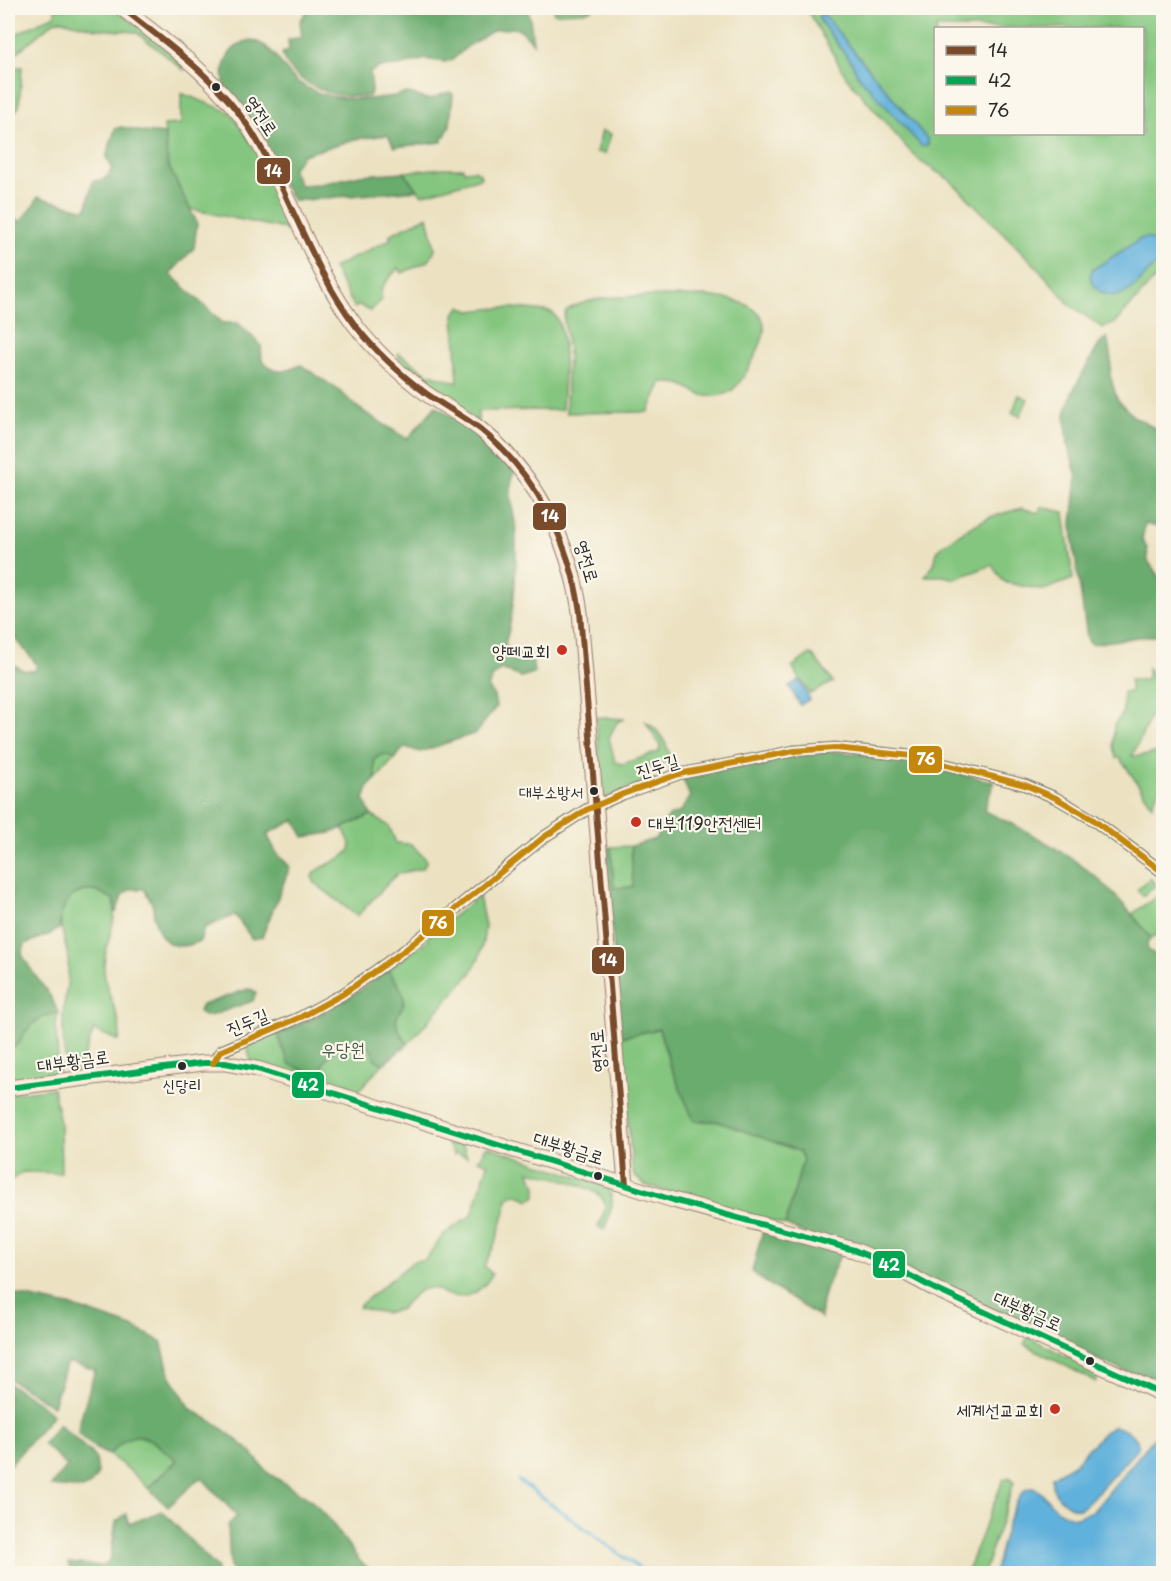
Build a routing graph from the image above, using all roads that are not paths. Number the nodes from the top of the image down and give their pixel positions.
1 (122, 8) edge
2 (596, 805) junction
3 (1164, 873) edge
4 (213, 1063) junction
5 (8, 1088) edge
6 (626, 1185) junction
7 (1163, 1394) edge

1 - 2 street, 영전로
2 - 3 street, 진두길
2 - 4 street, 진두길
2 - 6 street, 영전로
4 - 5 street, 대부황금로
4 - 6 street, 대부황금로
6 - 7 street, 대부황금로

